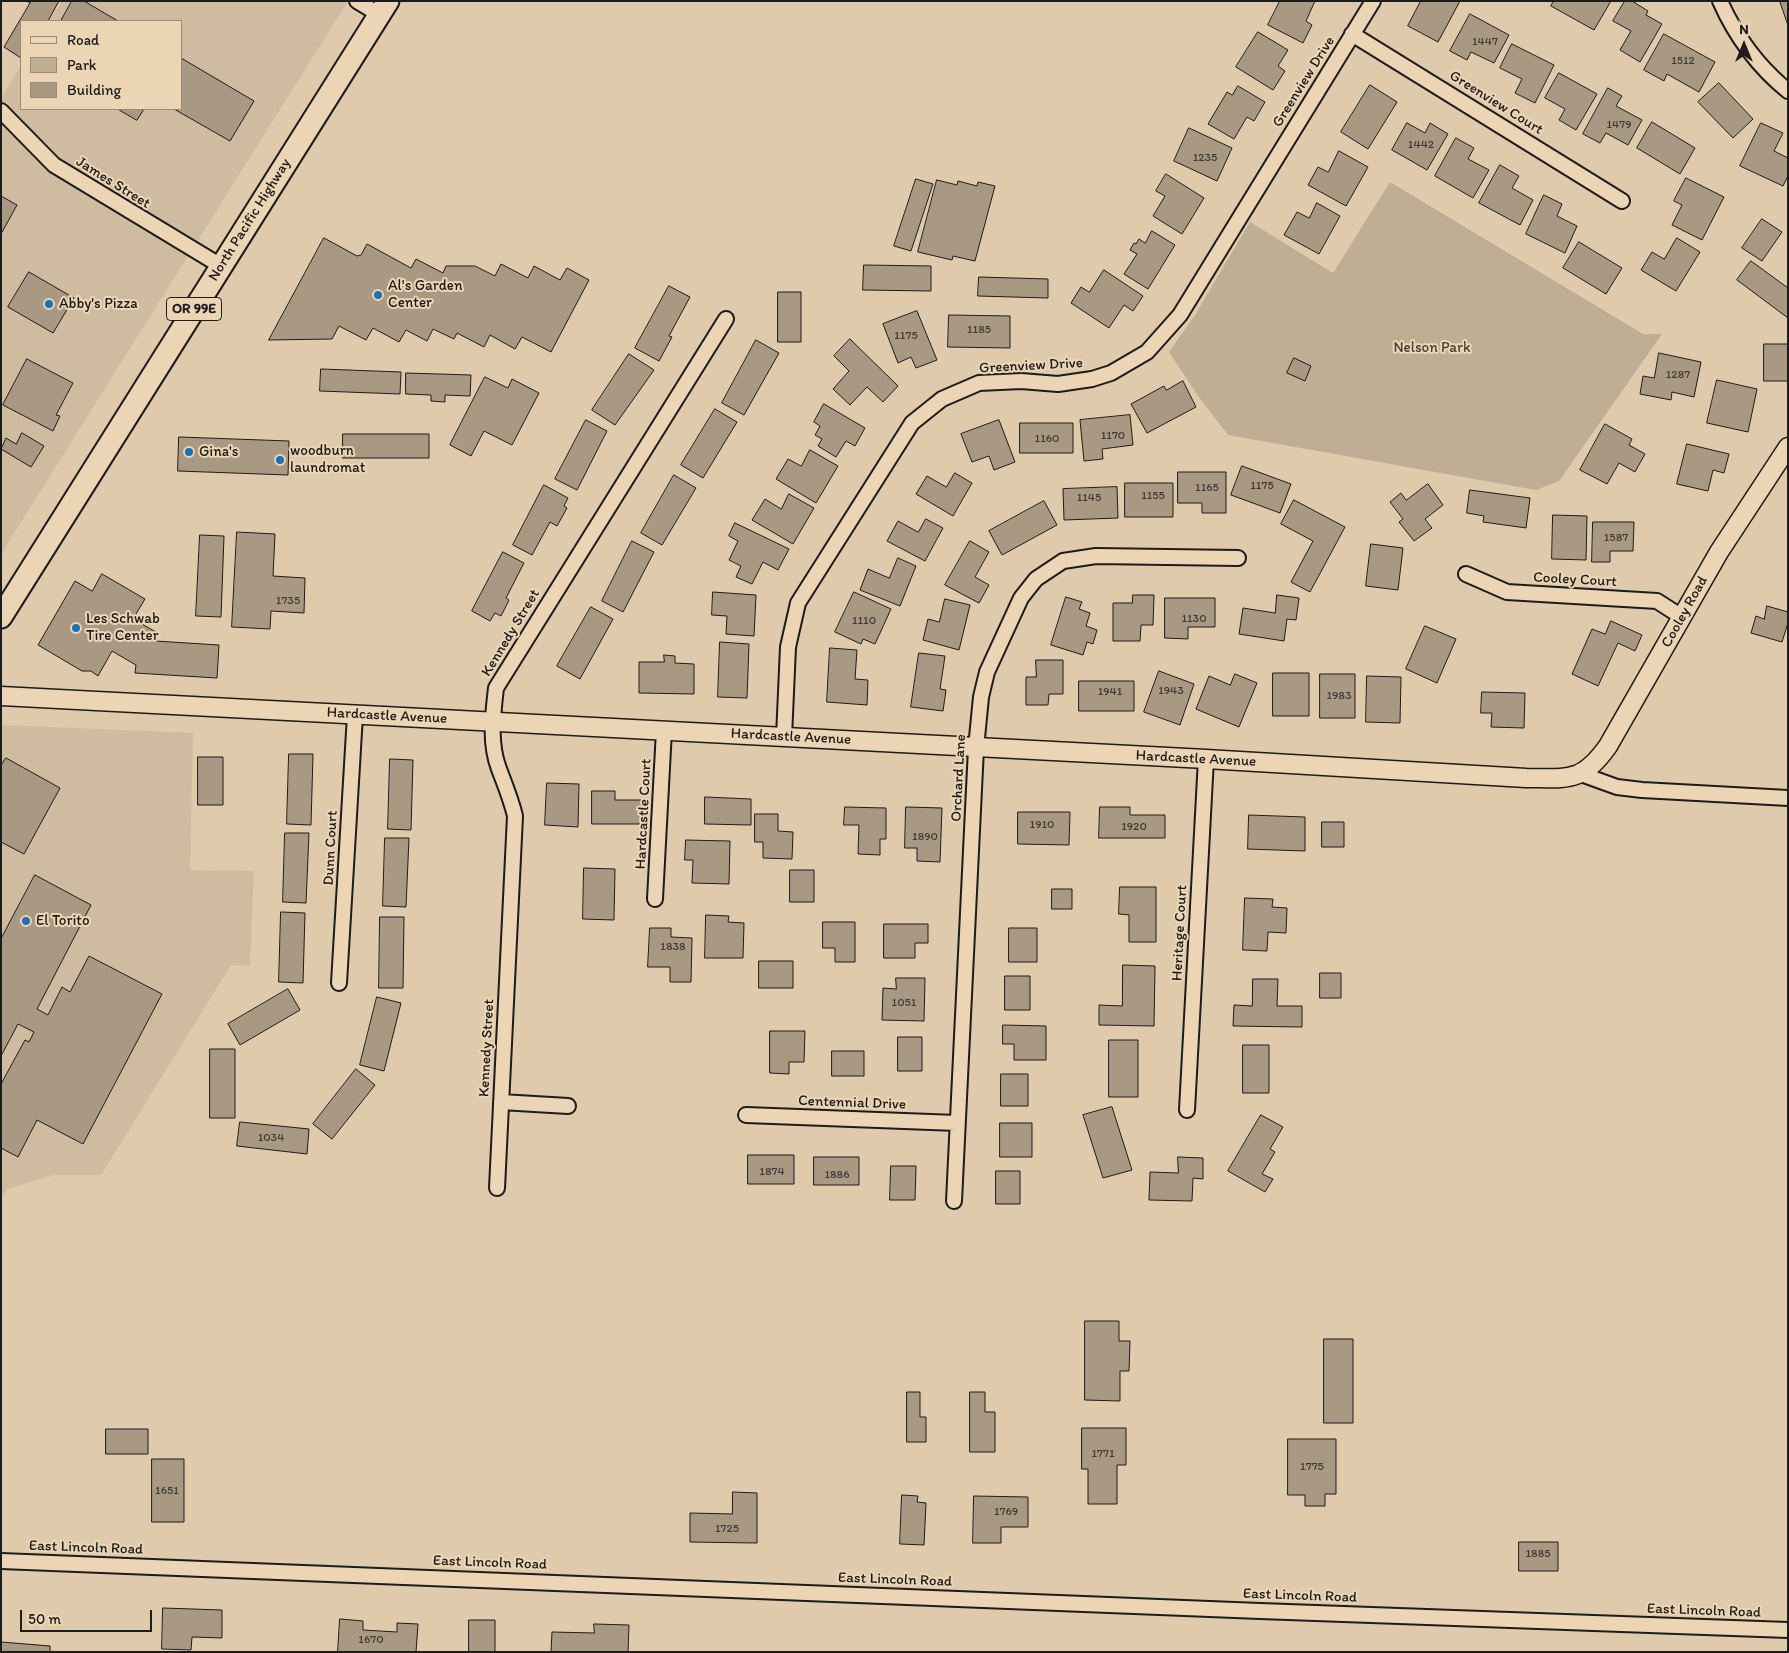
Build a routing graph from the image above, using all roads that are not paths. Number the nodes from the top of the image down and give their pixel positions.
1 (357, 1) edge
2 (1373, 1) edge
3 (1720, 1) edge
4 (384, 8) edge
5 (1352, 34) junction
6 (1788, 91) edge
7 (1, 111) edge
8 (1622, 200) dead end
9 (221, 266) junction
10 (726, 319) dead end
11 (1788, 447) edge
12 (1238, 558) dead end
13 (1466, 574) dead end
14 (1, 617) edge
15 (1682, 617) junction
16 (1, 696) edge
17 (355, 715) junction
18 (493, 722) junction
19 (664, 730) junction
20 (784, 737) junction
21 (976, 748) junction
22 (1206, 759) junction
23 (1581, 774) junction
24 (1788, 798) edge
25 (655, 899) dead end
26 (339, 983) dead end
27 (501, 1102) junction
28 (568, 1106) dead end
29 (1187, 1110) dead end
30 (746, 1115) dead end
31 (957, 1123) junction
32 (497, 1188) dead end
33 (954, 1202) dead end
34 (1, 1561) edge
35 (1788, 1630) edge

1 - 4 street
2 - 5 street, Greenview Drive
3 - 6 street
4 - 9 main road, North Pacific Highway / OR 99E
5 - 8 street, Greenview Court
5 - 20 street, Greenview Drive
7 - 9 street, James Street
9 - 14 main road, North Pacific Highway / OR 99E
10 - 18 street, Kennedy Street
11 - 15 street, Cooley Road
12 - 21 street, Orchard Lane
13 - 15 street, Cooley Court
15 - 23 street, Cooley Road
16 - 17 street, Hardcastle Avenue
17 - 18 street, Hardcastle Avenue
17 - 26 street, Dunn Court
18 - 19 street, Hardcastle Avenue
18 - 27 street, Kennedy Street
19 - 20 street, Hardcastle Avenue
19 - 25 street, Hardcastle Court
20 - 21 street, Hardcastle Avenue
21 - 22 street, Hardcastle Avenue
21 - 31 street, Orchard Lane
22 - 23 street, Hardcastle Avenue
22 - 29 street, Heritage Court
23 - 24 street
27 - 28 street
27 - 32 street, Kennedy Street
30 - 31 street, Centennial Drive
31 - 33 street, Orchard Lane
34 - 35 street, East Lincoln Road

